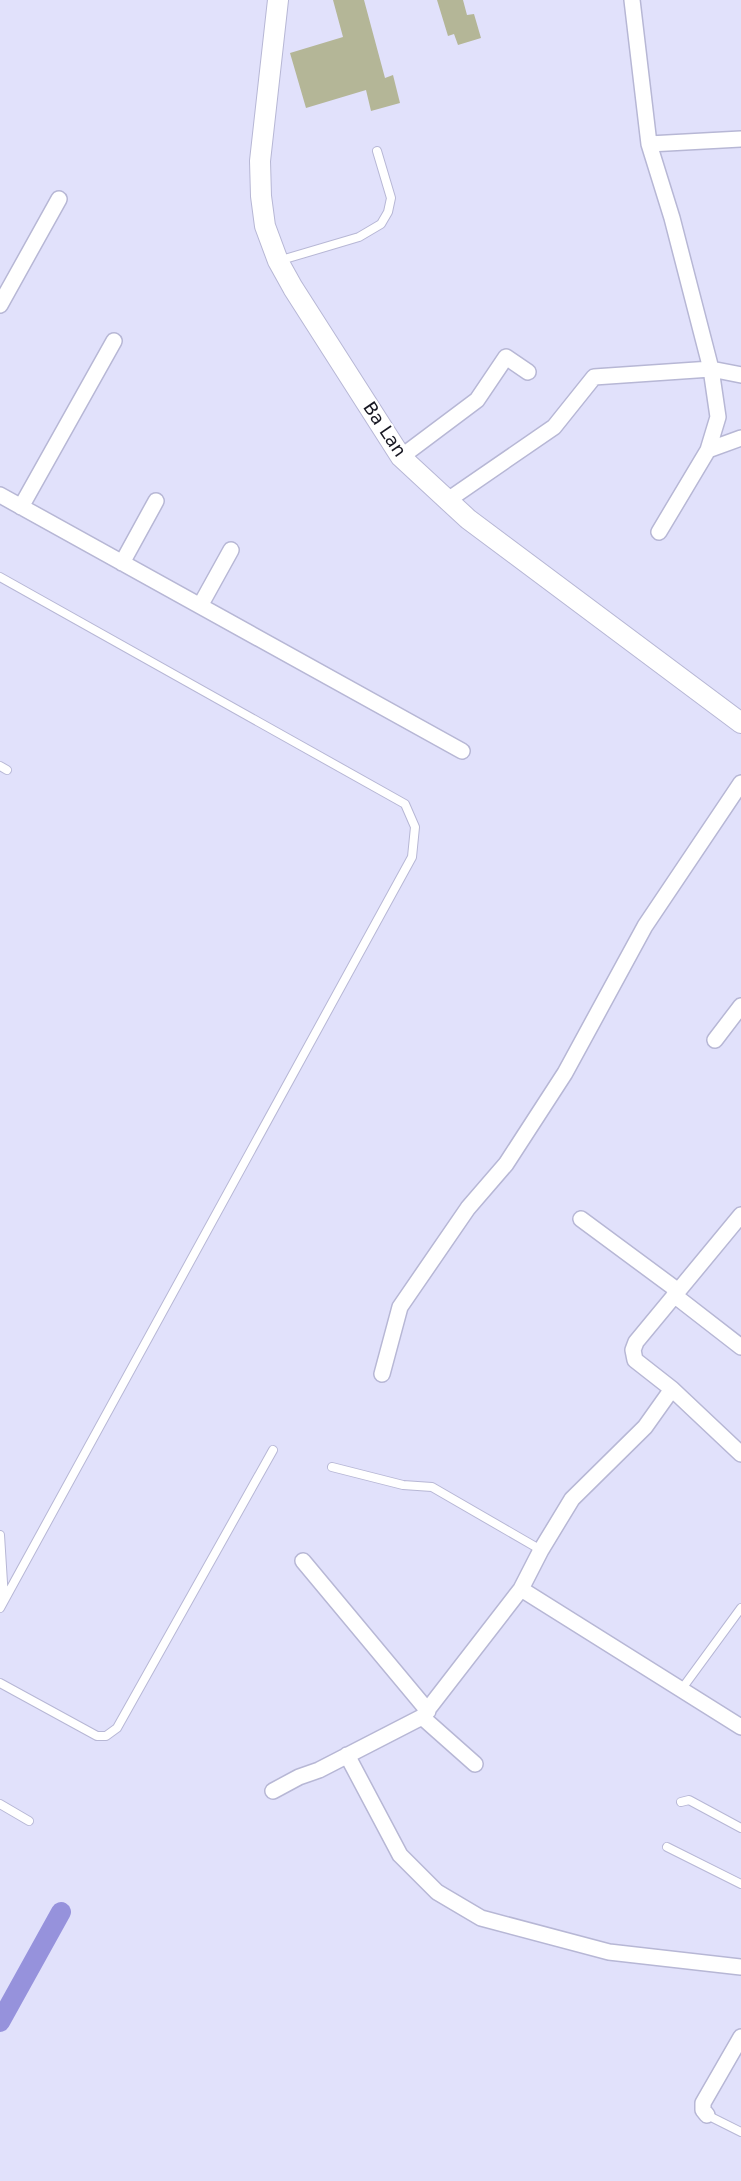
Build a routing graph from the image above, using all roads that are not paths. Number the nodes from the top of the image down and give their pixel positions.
1 (278, 0) edge
2 (632, 0) edge
3 (741, 139) edge
4 (649, 144) junction
5 (377, 151) dead end
6 (59, 199) dead end
7 (278, 261) junction
8 (0, 305) edge
9 (114, 341) dead end
10 (711, 369) junction
11 (528, 372) dead end
12 (741, 375) edge
13 (741, 438) edge
14 (708, 450) junction
15 (401, 457) junction
16 (0, 495) edge
17 (448, 500) junction
18 (156, 501) dead end
19 (21, 507) junction
20 (659, 532) dead end
21 (231, 550) dead end
22 (122, 563) junction
23 (0, 577) edge
24 (200, 606) junction
25 (741, 723) edge
26 (462, 751) dead end
27 (741, 783) edge
28 (741, 1006) edge
29 (715, 1040) dead end
30 (741, 1215) edge
31 (581, 1219) dead end
32 (676, 1293) junction
33 (741, 1347) edge
34 (382, 1374) dead end
35 (672, 1389) junction
36 (273, 1450) dead end
37 (741, 1454) edge
38 (332, 1467) dead end
39 (0, 1535) edge
40 (541, 1550) junction
41 (303, 1561) dead end
42 (521, 1589) junction
43 (2, 1599) edge
44 (0, 1608) edge
45 (741, 1608) edge
46 (0, 1683) edge
47 (681, 1690) junction
48 (425, 1714) junction
49 (741, 1727) edge
50 (347, 1755) junction
51 (475, 1764) dead end
52 (273, 1791) dead end
53 (681, 1802) dead end
54 (0, 1804) edge
55 (29, 1821) dead end
56 (741, 1828) edge
57 (667, 1848) dead end
58 (741, 1884) edge
59 (741, 1967) edge
60 (741, 2037) edge
61 (707, 2115) joint
62 (741, 2132) edge

1 - 7 street, Ba Lan
2 - 4 street
3 - 4 street
4 - 10 street
5 - 7 lane
6 - 8 street
7 - 15 street, Ba Lan
9 - 19 street
10 - 12 street
10 - 14 street
10 - 17 street
11 - 15 street
13 - 14 street
14 - 20 street
15 - 17 street, Ba Lan
16 - 19 street
17 - 25 street, Ba Lan
18 - 22 street
19 - 22 street
21 - 24 street
22 - 24 street
23 - 43 lane
24 - 26 street
27 - 34 street
28 - 29 street
30 - 32 street
31 - 32 street
32 - 33 street
32 - 35 street
35 - 37 street
35 - 40 street
36 - 46 lane
38 - 40 lane
39 - 43 lane
40 - 42 street
41 - 48 street
42 - 47 street
42 - 48 street
43 - 44 lane
45 - 47 lane
47 - 49 street
48 - 50 street
48 - 51 street
50 - 52 street
50 - 59 street
53 - 56 lane
54 - 55 lane
57 - 58 lane
60 - 61 street
61 - 62 lane

